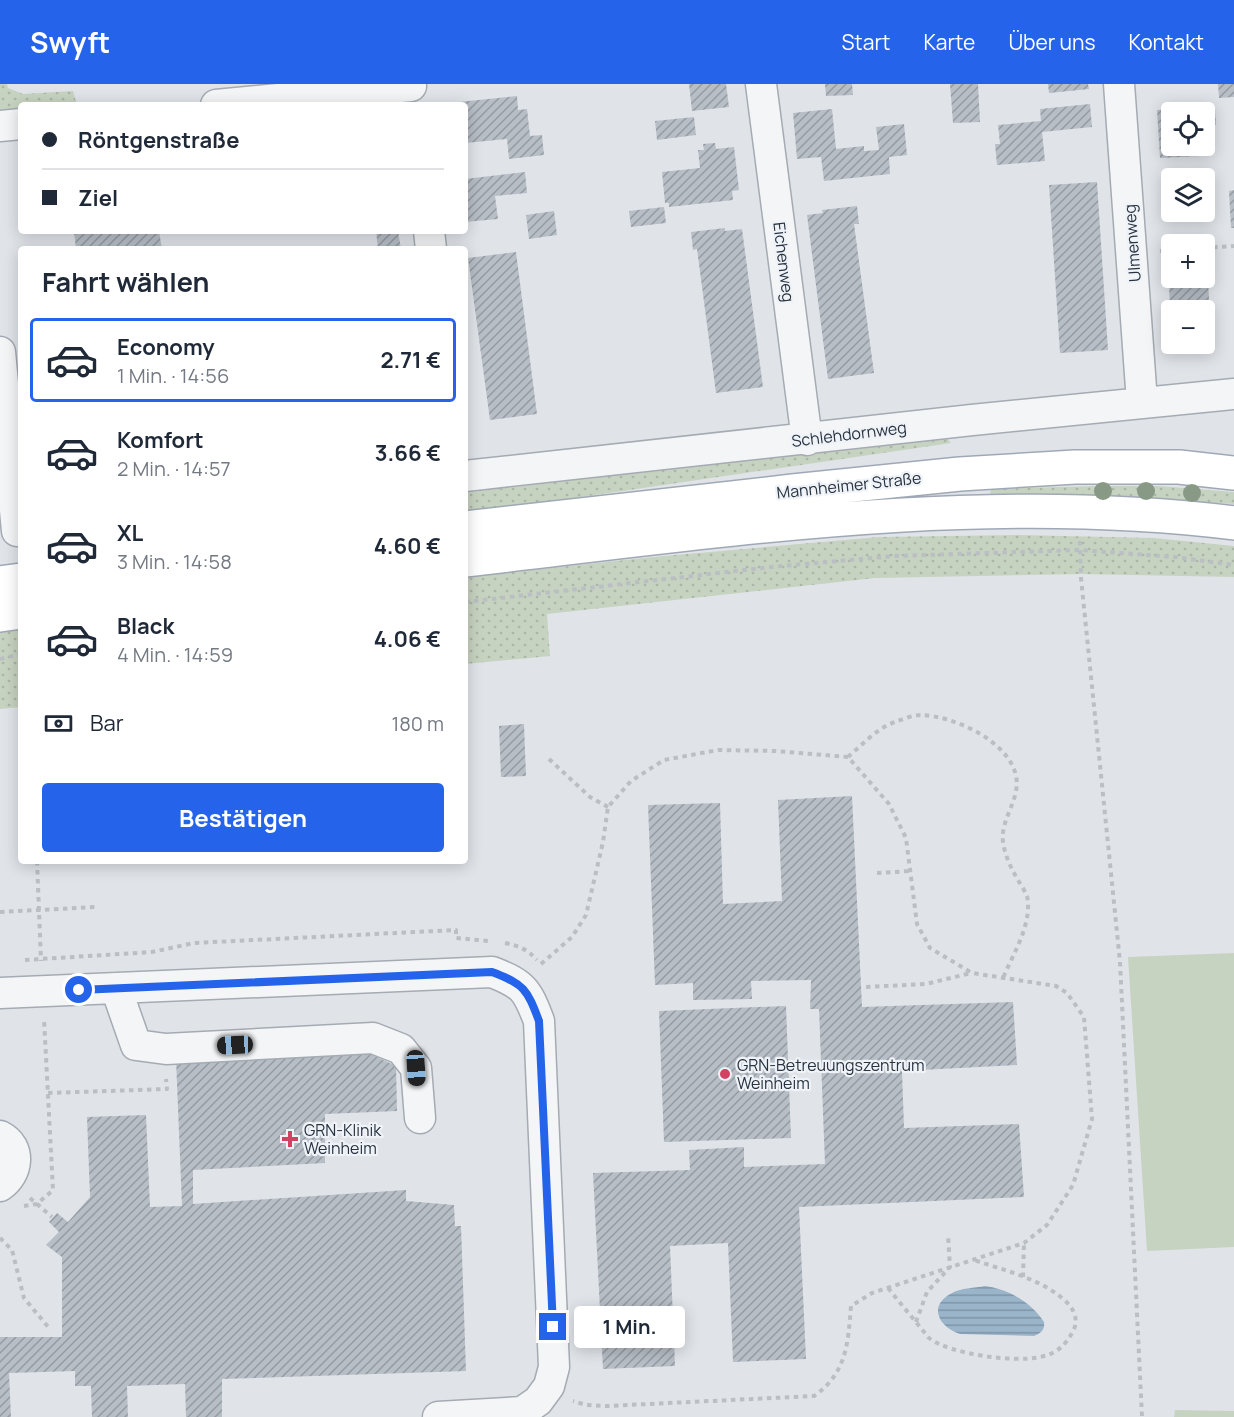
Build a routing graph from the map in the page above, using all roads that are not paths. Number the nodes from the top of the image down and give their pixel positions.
1 (761, 84) edge
2 (1119, 84) edge
3 (412, 92) edge
4 (261, 102) edge
5 (18, 124) edge
6 (0, 126) edge
7 (0, 352) edge
8 (1234, 393) edge
9 (1142, 402) junction
10 (807, 440) junction
11 (1234, 473) edge
12 (468, 476) edge
13 (1234, 523) edge
14 (468, 528) edge
15 (13, 532) edge
16 (468, 560) edge
17 (18, 580) edge
18 (0, 582) edge
19 (18, 612) edge
20 (0, 615) edge
21 (116, 988) junction
22 (0, 993) edge
23 (420, 1118) dead end
24 (0, 1136) edge
25 (9, 1197) edge
26 (524, 1415) edge
27 (438, 1417) edge

1 - 10 street, Eichenweg
2 - 9 street, Ulmenweg
3 - 4 street
5 - 6 street
7 - 15 street
8 - 9 street, Schlehdornweg
9 - 10 street, Schlehdornweg
10 - 12 street, Schlehdornweg
11 - 14 main road, Mannheimer Straße
13 - 16 main road, Mannheimer Straße
17 - 18 main road
19 - 20 main road
21 - 22 street
21 - 23 street
21 - 26 street
24 - 25 street
26 - 27 street

